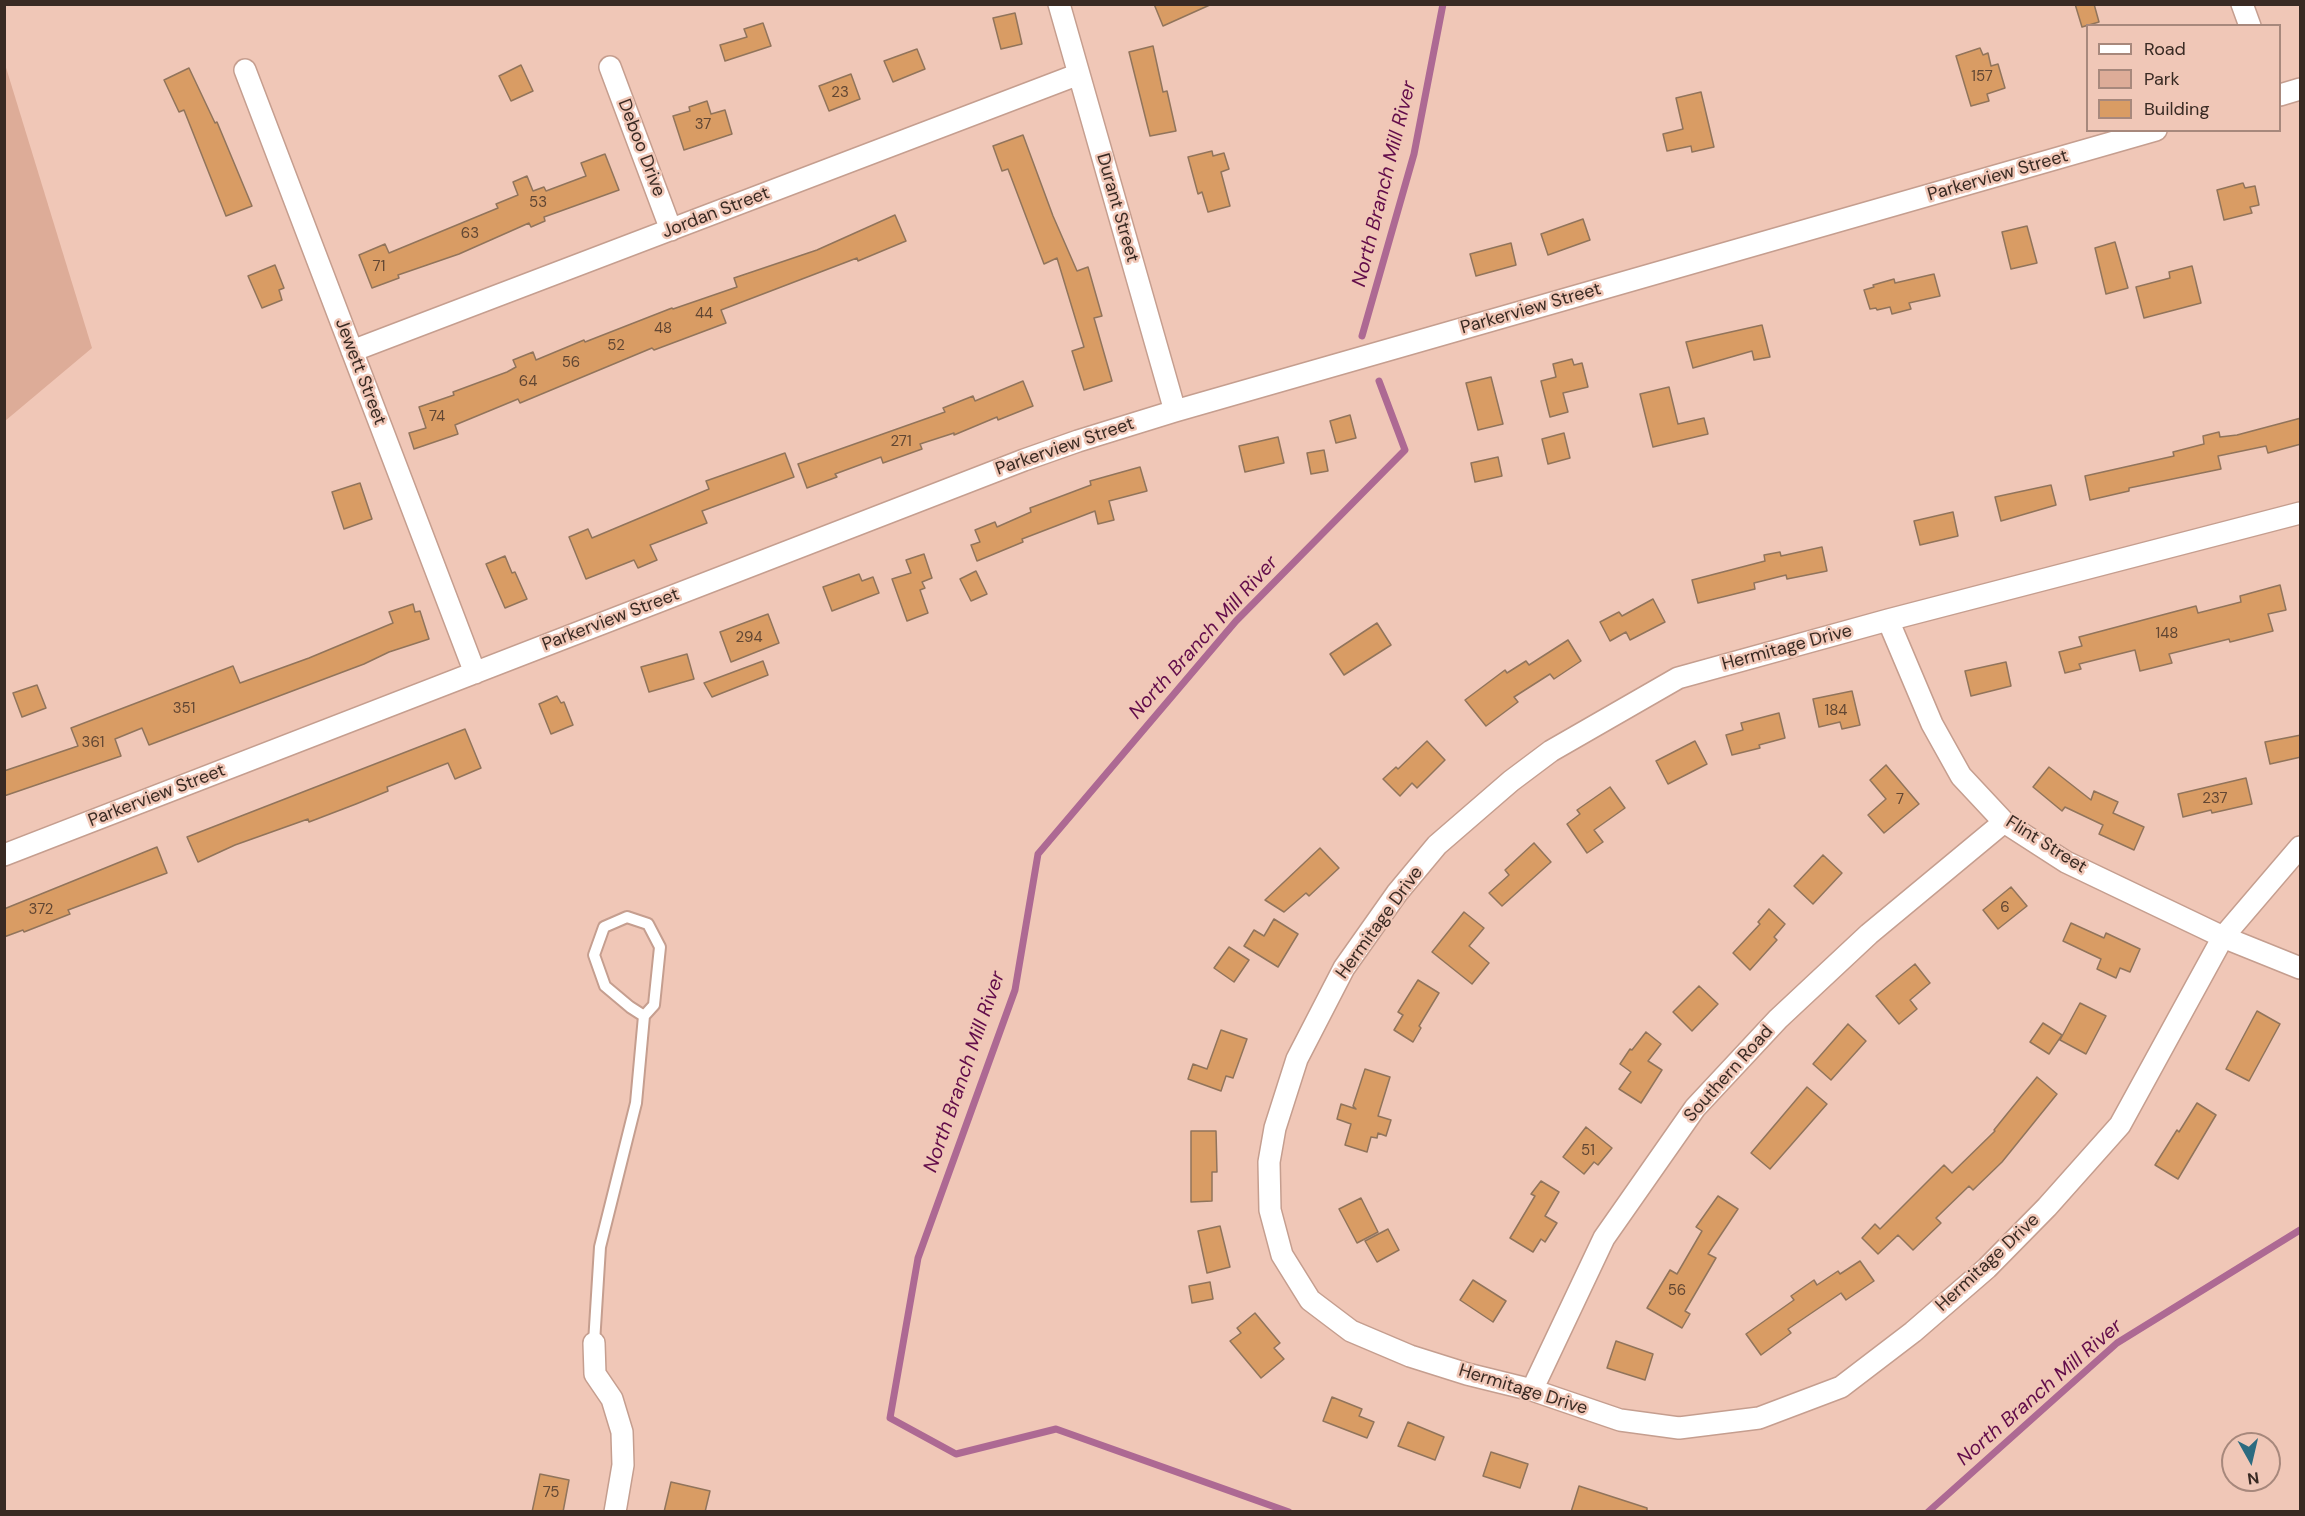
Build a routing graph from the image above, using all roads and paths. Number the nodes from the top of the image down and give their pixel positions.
1 (1059, 4) edge
2 (2242, 4) edge
3 (2249, 24) edge
4 (610, 67) dead end
5 (245, 70) dead end
6 (1079, 74) junction
7 (2301, 89) edge
8 (2281, 95) edge
9 (2149, 132) edge
10 (671, 230) junction
11 (352, 351) junction
12 (1175, 411) junction
13 (2301, 513) edge
14 (1888, 620) junction
15 (475, 673) junction
16 (2004, 822) junction
17 (2301, 847) edge
18 (4, 855) edge
19 (2223, 937) junction
20 (2301, 968) edge
21 (644, 1016) junction
22 (594, 1343) joint
23 (1532, 1390) junction
24 (615, 1512) edge

1 - 6 street, Durant Street
2 - 3 street
4 - 10 street, Deboo Drive
5 - 11 street, Jewett Street
6 - 10 street, Jordan Street
6 - 12 street, Durant Street
7 - 8 street
9 - 12 street, Parkerview Street
10 - 11 street, Jordan Street
11 - 15 street, Jewett Street
12 - 15 street, Parkerview Street
13 - 14 street, Hermitage Drive
14 - 16 street, Flint Street
14 - 23 street, Hermitage Drive
15 - 18 street, Parkerview Street
16 - 19 street, Flint Street
16 - 23 street, Southern Road
17 - 19 street, Hermitage Drive
19 - 20 street, Flint Street
19 - 23 street, Hermitage Drive
21 - 21 lane
21 - 22 lane
22 - 24 street

